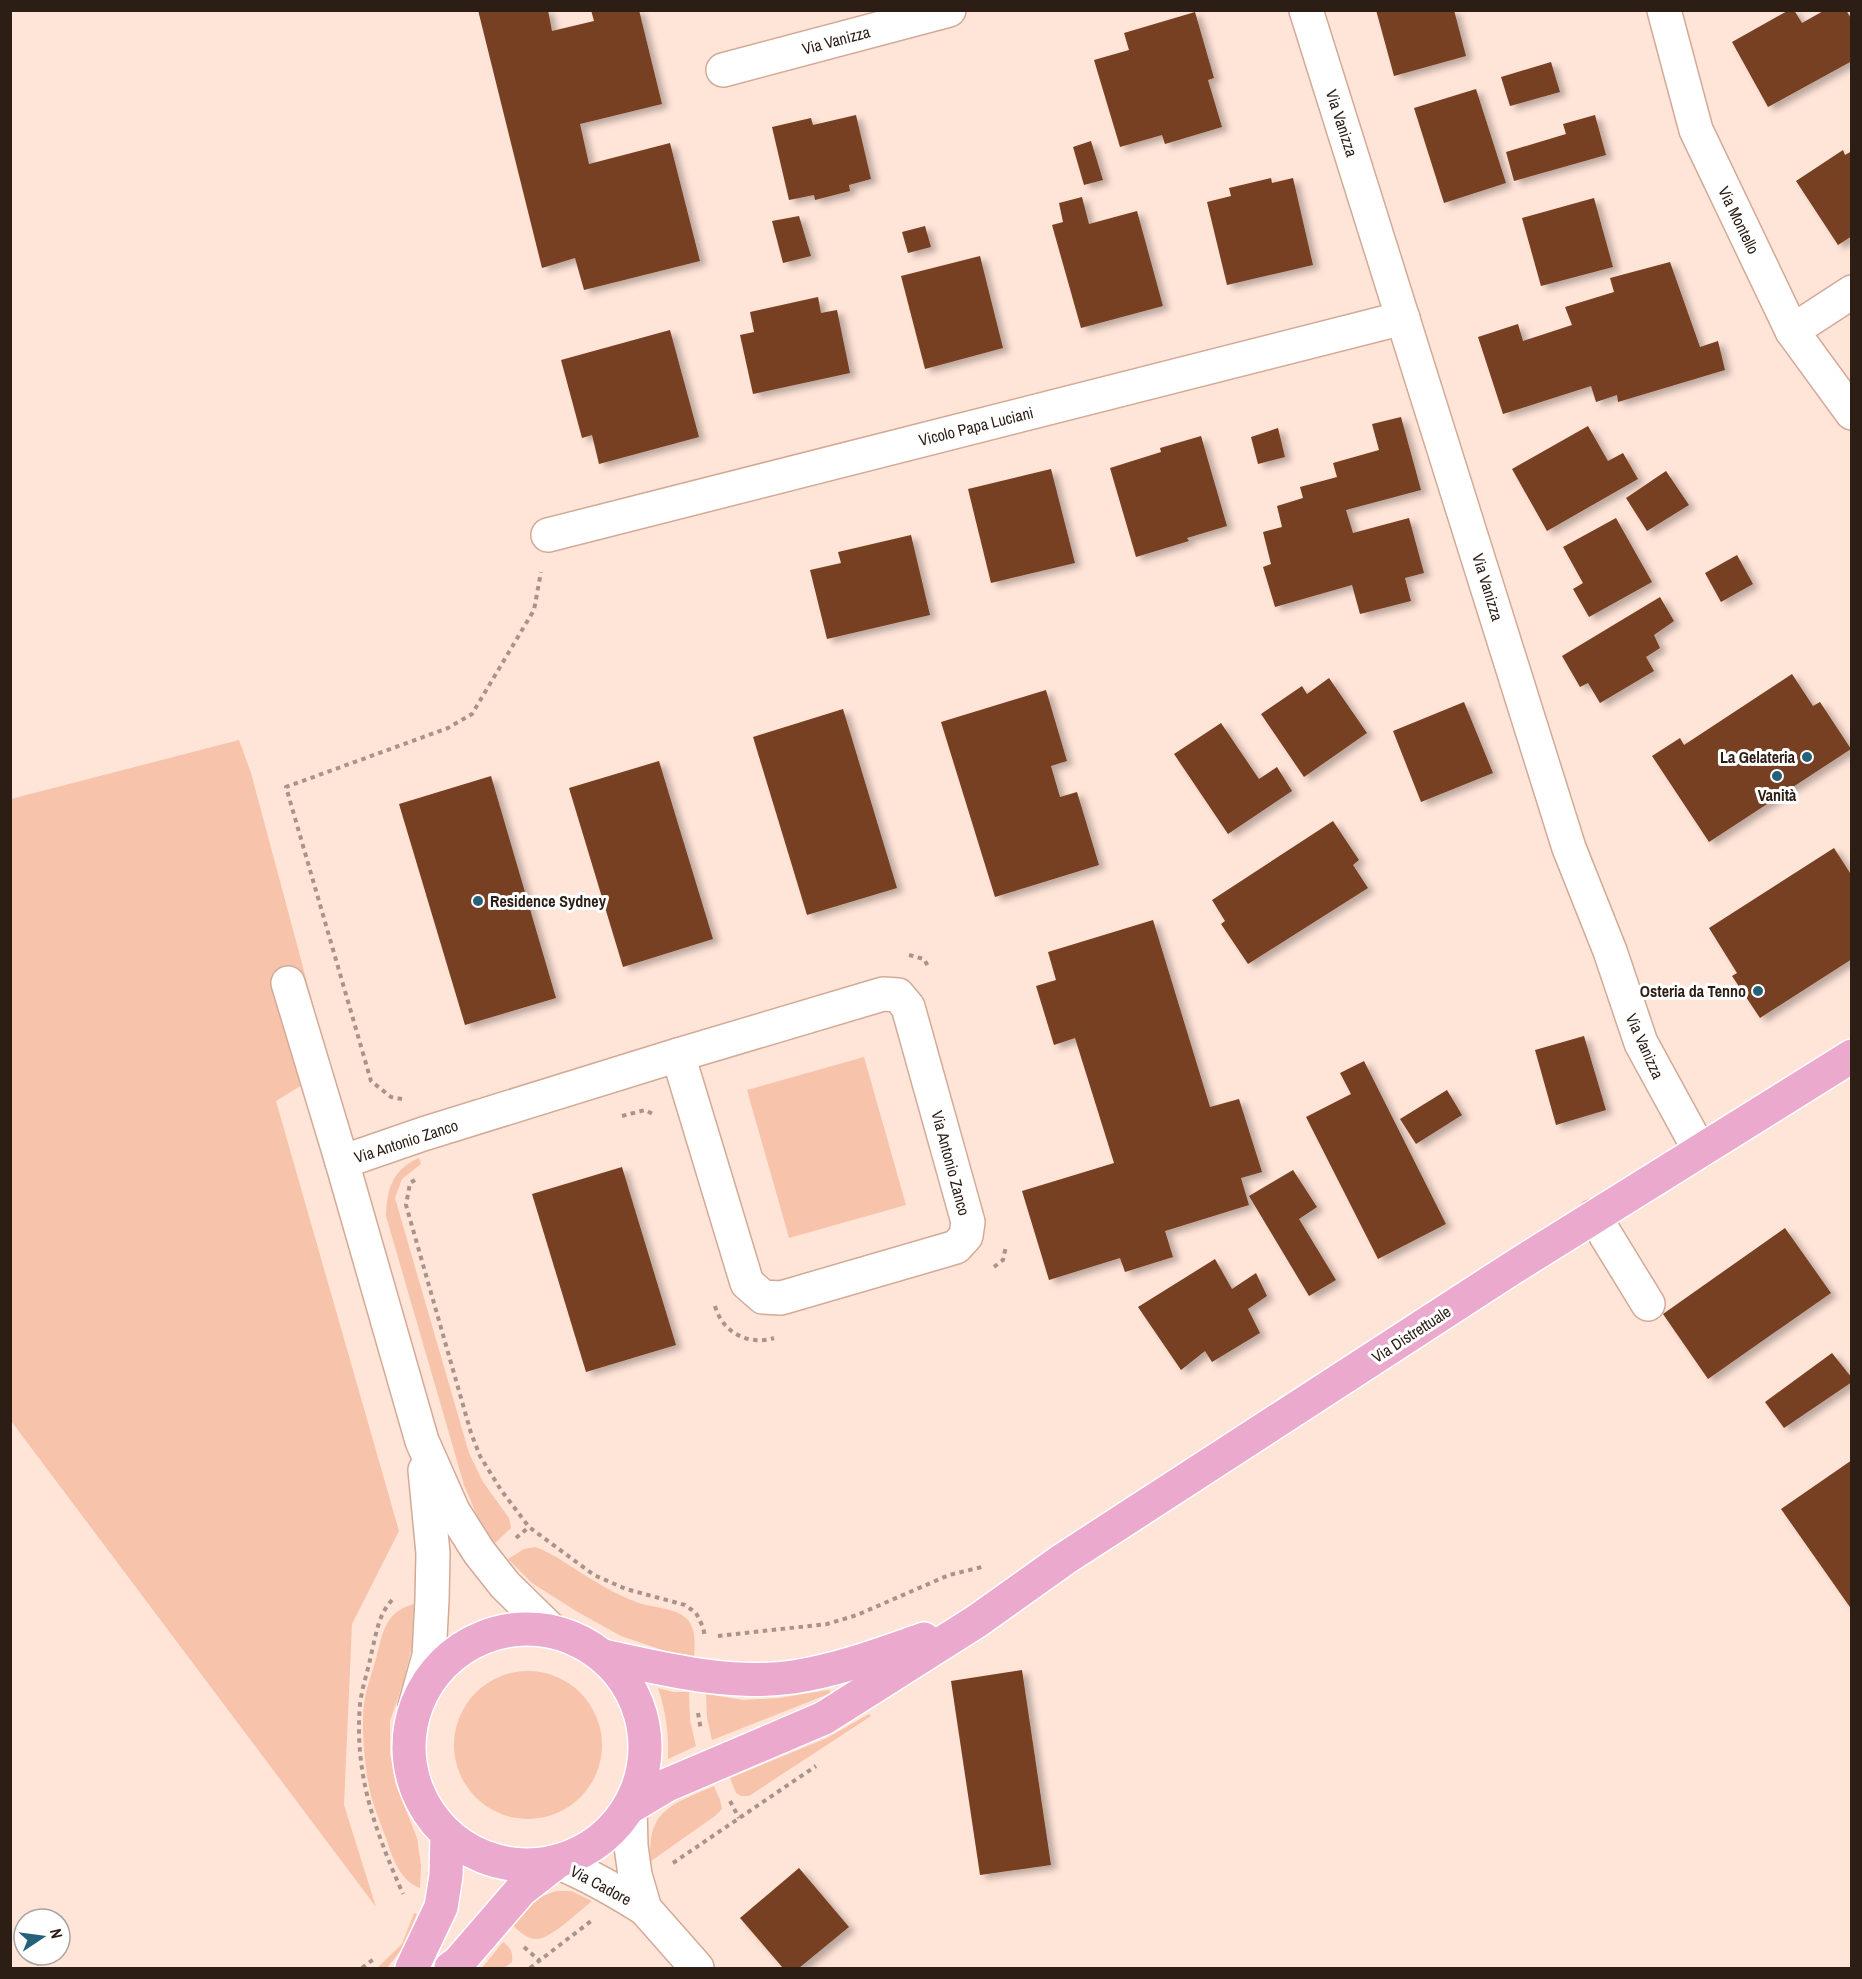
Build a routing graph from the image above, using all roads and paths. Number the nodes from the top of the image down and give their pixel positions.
1 (949, 10) edge
2 (1306, 10) edge
3 (1664, 10) edge
4 (723, 70) dead end
5 (1851, 292) edge
6 (1403, 318) junction
7 (1792, 331) junction
8 (1851, 413) edge
9 (548, 535) dead end
10 (288, 982) dead end
11 (678, 1055) junction
12 (1851, 1056) edge
13 (1700, 1150) junction
14 (342, 1162) junction
15 (1594, 1216) junction
16 (1648, 1304) dead end
17 (422, 1441) junction
18 (988, 1565) dead end
19 (398, 1595) dead end
20 (977, 1621) junction
21 (551, 1630) junction
22 (703, 1648) dead end
23 (603, 1656) junction
24 (415, 1706) junction
25 (630, 1807) junction
26 (447, 1835) junction
27 (557, 1862) junction
28 (404, 1896) dead end
29 (645, 1909) junction
30 (595, 1917) dead end
31 (379, 1955) dead end
32 (362, 1968) edge
33 (412, 1968) edge
34 (451, 1968) edge
35 (530, 1968) edge
36 (697, 1968) edge

1 - 4 street, Via Vanizza
2 - 6 street, Via Vanizza
3 - 7 street, Via Montello
5 - 7 street
6 - 9 street, Vicolo Papa Luciani
6 - 13 street, Via Vanizza
7 - 8 street, Via Montello
10 - 14 street
11 - 11 street, Via Antonio Zanco
11 - 14 street, Via Antonio Zanco
12 - 13 main road, Via Distrettuale
13 - 15 main road, Via Distrettuale
14 - 17 street, Via Antonio Zanco
15 - 16 street
15 - 20 main road, Via Distrettuale
17 - 21 street
17 - 24 street
18 - 22 path
19 - 28 path
20 - 23 main road
20 - 25 main road
21 - 23 main road
21 - 24 main road
23 - 25 main road
24 - 26 main road
25 - 27 main road
25 - 29 street, Via Cadore
26 - 27 main road
26 - 33 main road
27 - 29 street, Via Cadore
27 - 34 main road
29 - 36 street, Via Cadore
30 - 35 path
31 - 32 path

